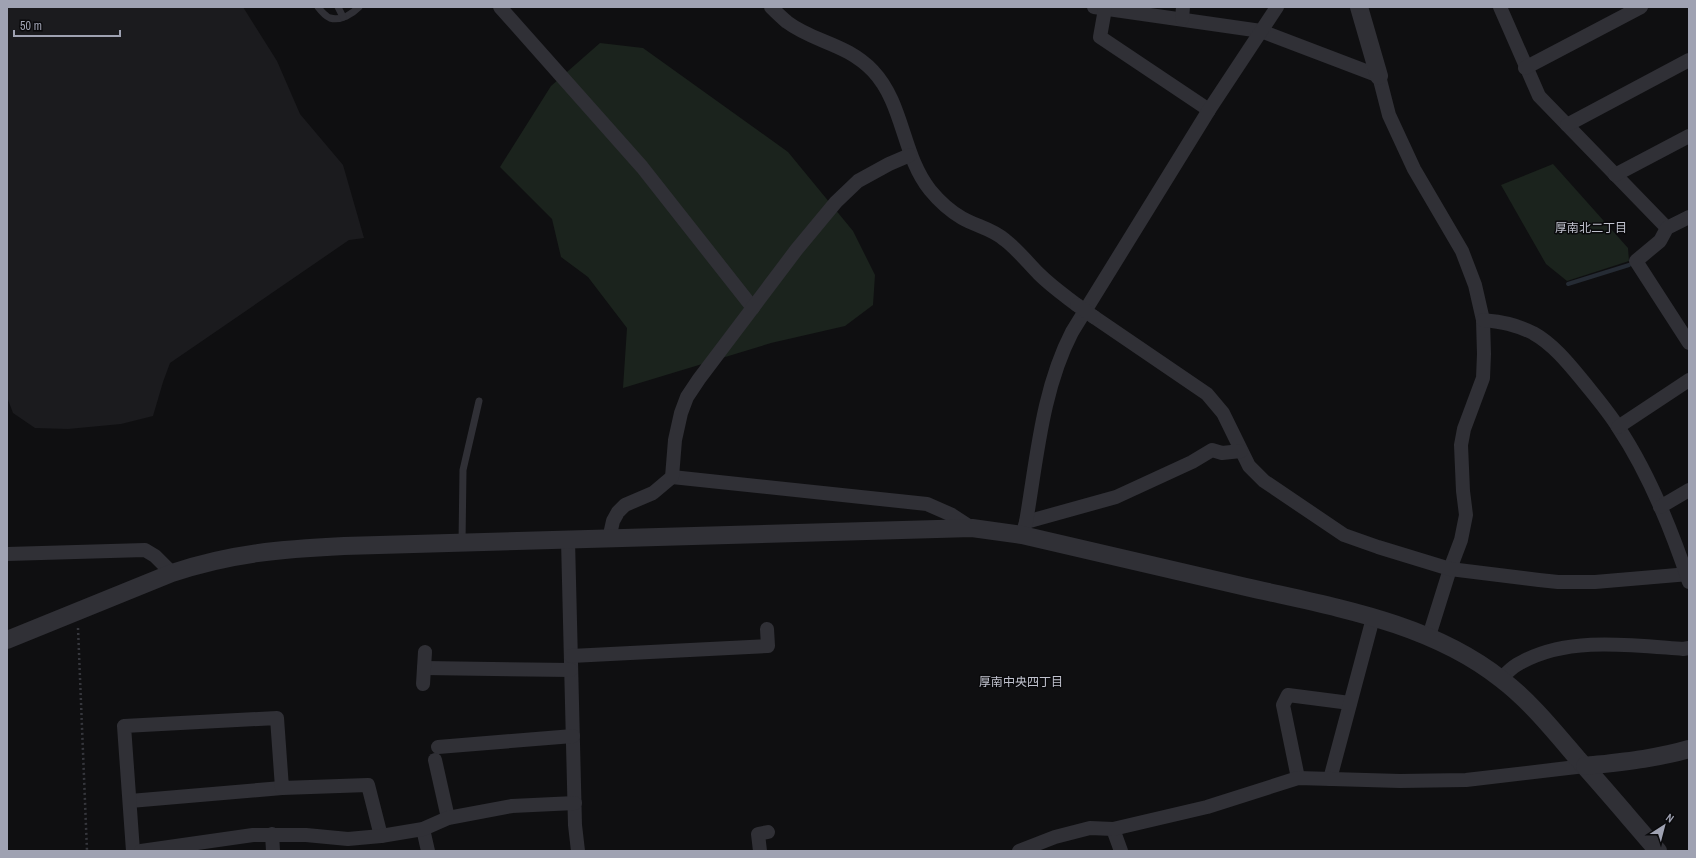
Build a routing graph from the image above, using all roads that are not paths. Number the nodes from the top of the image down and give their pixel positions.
1 (318, 7) edge
2 (338, 7) edge
3 (359, 7) edge
4 (500, 7) edge
5 (771, 7) edge
6 (1277, 7) edge
7 (1358, 7) edge
8 (1501, 7) edge
9 (1641, 7) edge
10 (1100, 8) edge
11 (1182, 13) edge
12 (343, 17) junction
13 (1261, 31) junction
14 (1689, 60) edge
15 (1525, 68) junction
16 (1379, 76) junction
17 (1209, 110) junction
18 (1567, 125) junction
19 (1689, 136) edge
20 (910, 155) junction
21 (1615, 175) junction
22 (1689, 217) edge
23 (1667, 228) junction
24 (753, 308) junction
25 (1483, 320) junction
26 (1689, 343) edge
27 (1689, 380) edge
28 (479, 401) dead end
29 (1618, 427) junction
30 (1241, 451) junction
31 (672, 477) junction
32 (1689, 490) edge
33 (1660, 507) junction
34 (972, 528) junction
35 (1024, 529) junction
36 (609, 539) junction
37 (568, 540) junction
38 (462, 543) junction
39 (7, 554) edge
40 (1450, 568) junction
41 (172, 573) junction
42 (1688, 577) edge
43 (1374, 618) junction
44 (768, 629) dead end
45 (1429, 636) junction
46 (7, 640) edge
47 (1689, 648) edge
48 (424, 652) dead end
49 (571, 656) junction
50 (424, 668) junction
51 (571, 670) junction
52 (1501, 678) junction
53 (423, 684) dead end
54 (1350, 703) junction
55 (573, 736) junction
56 (1689, 749) edge
57 (1585, 766) junction
58 (1298, 778) junction
59 (1330, 779) junction
60 (282, 788) junction
61 (130, 801) junction
62 (574, 803) junction
63 (448, 818) junction
64 (1113, 828) junction
65 (424, 829) junction
66 (768, 832) dead end
67 (272, 834) junction
68 (381, 836) junction
69 (348, 845) edge
70 (200, 847) edge
71 (133, 851) edge
72 (141, 851) edge
73 (273, 851) edge
74 (428, 851) edge
75 (578, 851) edge
76 (760, 851) edge
77 (1019, 851) edge
78 (1121, 851) edge
79 (1658, 851) edge

1 - 12 lane
2 - 12 lane
3 - 12 lane
4 - 24 street
5 - 20 street
6 - 13 street
7 - 16 street
8 - 15 street
9 - 15 street
10 - 11 street
10 - 17 street
11 - 13 street
13 - 16 street
13 - 17 street
14 - 18 street
15 - 18 street
16 - 25 street
17 - 35 street
18 - 21 street
19 - 21 street
20 - 24 street
20 - 30 street, bridge
21 - 23 street
22 - 23 street
23 - 26 street
24 - 31 street
25 - 29 street
25 - 40 street
27 - 29 street
28 - 38 lane
29 - 33 street
30 - 35 street
30 - 40 street
31 - 34 street
31 - 36 street
32 - 33 street
33 - 42 street
34 - 35 street
34 - 36 street
35 - 43 street
36 - 37 street
37 - 38 street
37 - 49 street
38 - 41 street
39 - 41 street
40 - 42 street
40 - 45 street
41 - 46 street
43 - 45 street
43 - 54 street
44 - 49 street
45 - 52 street
47 - 52 street
48 - 50 street
49 - 51 street
50 - 51 street
50 - 53 street
51 - 55 street
52 - 57 street
54 - 58 street
54 - 59 street
55 - 62 street
55 - 63 street
56 - 57 street
57 - 59 street
57 - 79 street
58 - 59 street
58 - 64 street
60 - 61 street
60 - 61 street
60 - 68 street
61 - 71 street
62 - 63 street
62 - 75 street
63 - 65 street
64 - 77 street
64 - 78 street
65 - 68 street
65 - 74 street
66 - 76 street
67 - 69 street
67 - 70 street
67 - 73 street
68 - 69 street
70 - 72 street

